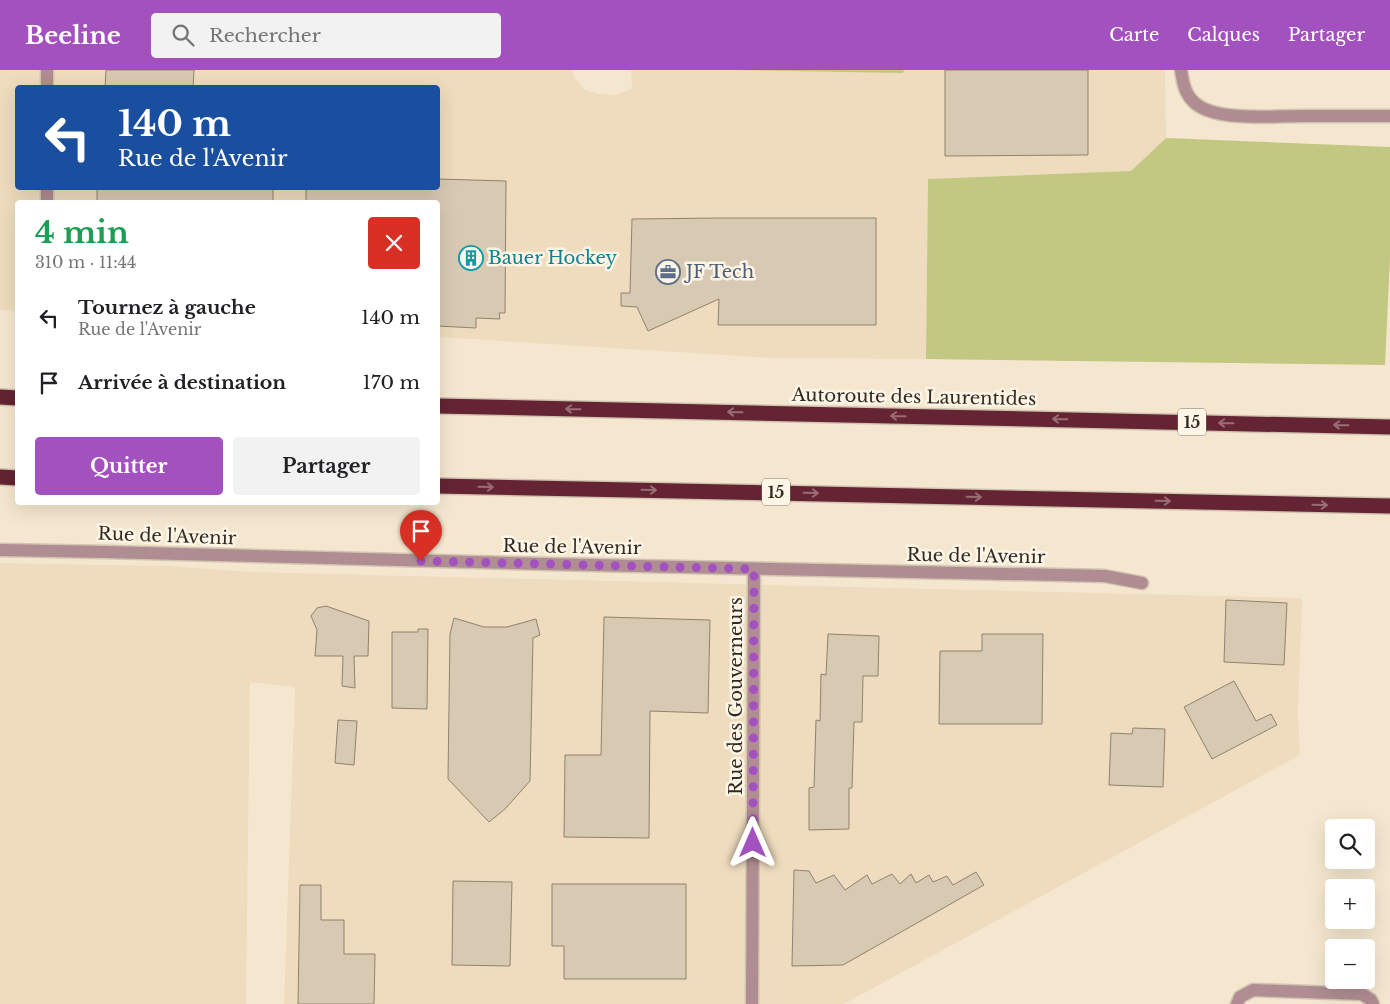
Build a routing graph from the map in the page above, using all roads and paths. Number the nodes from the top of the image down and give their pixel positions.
1 (48, 70) edge
2 (1181, 70) edge
3 (47, 85) edge
4 (1390, 116) edge
5 (0, 397) edge
6 (15, 398) edge
7 (440, 406) edge
8 (1390, 426) edge
9 (0, 477) edge
10 (15, 478) edge
11 (440, 486) edge
12 (1390, 506) edge
13 (0, 550) edge
14 (754, 569) junction
15 (1142, 583) dead end
16 (752, 1004) edge
17 (1237, 1004) edge
18 (1373, 1004) edge

1 - 3 street
2 - 4 street
5 - 6 highway
8 -> 7 highway, Autoroute des Laurentides / 15
9 - 10 highway
11 -> 12 highway, 15
13 - 14 street, Rue de l'Avenir
14 - 15 street, Rue de l'Avenir
14 - 16 street, Rue des Gouverneurs
17 - 18 street

